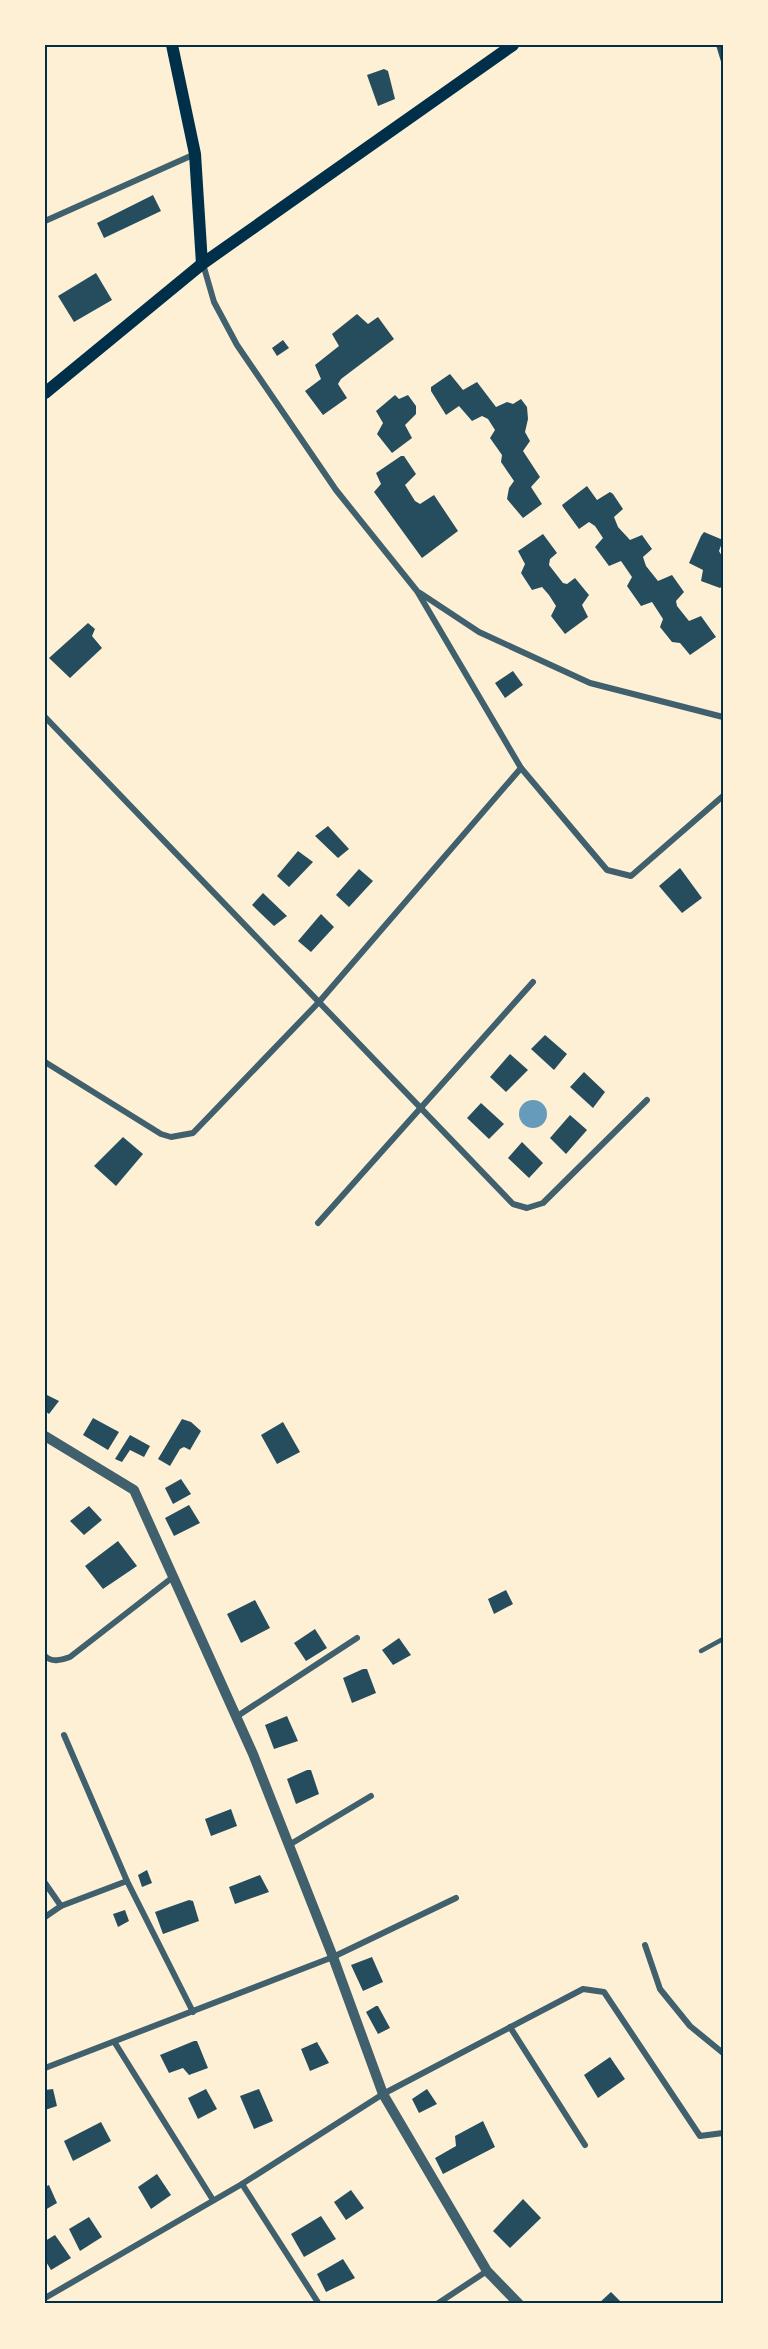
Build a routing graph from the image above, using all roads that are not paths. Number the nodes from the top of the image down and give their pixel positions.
1 (172, 45) edge
2 (513, 45) edge
3 (195, 154) junction
4 (45, 221) edge
5 (202, 264) junction
6 (45, 393) edge
7 (417, 591) junction
8 (45, 717) edge
9 (723, 717) edge
10 (521, 768) junction
11 (723, 796) edge
12 (533, 982) dead end
13 (319, 1002) junction
14 (45, 1062) edge
15 (647, 1100) dead end
16 (422, 1107) junction
17 (318, 1223) dead end
18 (45, 1436) edge
19 (173, 1577) junction
20 (357, 1638) dead end
21 (723, 1639) edge
22 (701, 1651) dead end
23 (45, 1656) edge
24 (236, 1717) junction
25 (64, 1735) dead end
26 (371, 1796) dead end
27 (289, 1845) junction
28 (127, 1881) junction
29 (45, 1883) edge
30 (456, 1898) dead end
31 (61, 1906) junction
32 (45, 1917) edge
33 (645, 1945) dead end
34 (333, 1957) junction
35 (193, 2012) junction
36 (510, 2027) junction
37 (115, 2043) junction
38 (723, 2053) edge
39 (45, 2068) edge
40 (383, 2094) junction
41 (723, 2133) edge
42 (585, 2145) dead end
43 (242, 2184) junction
44 (213, 2200) junction
45 (487, 2271) junction
46 (45, 2298) edge
47 (319, 2304) edge
48 (437, 2304) edge
49 (519, 2304) edge

1 - 3 main road
2 - 5 main road
3 - 4 street
3 - 5 main road
5 - 6 main road
5 - 7 street
7 - 9 street
7 - 10 street
8 - 13 street
10 - 11 street
10 - 13 street
12 - 16 street
13 - 14 street
13 - 16 street
15 - 16 street
16 - 17 street
18 - 19 street
19 - 23 street
19 - 24 street
20 - 24 street
21 - 22 lane
24 - 27 street
25 - 28 street
26 - 27 street
27 - 34 street
28 - 31 street
28 - 35 street
29 - 31 street
30 - 34 street
31 - 32 street
33 - 38 street
34 - 35 street
34 - 40 street
35 - 37 street
36 - 40 street
36 - 41 street
36 - 42 street
37 - 39 street
37 - 44 street
40 - 43 street
40 - 45 street
43 - 44 street
43 - 47 street
44 - 46 street
45 - 48 street
45 - 49 street

